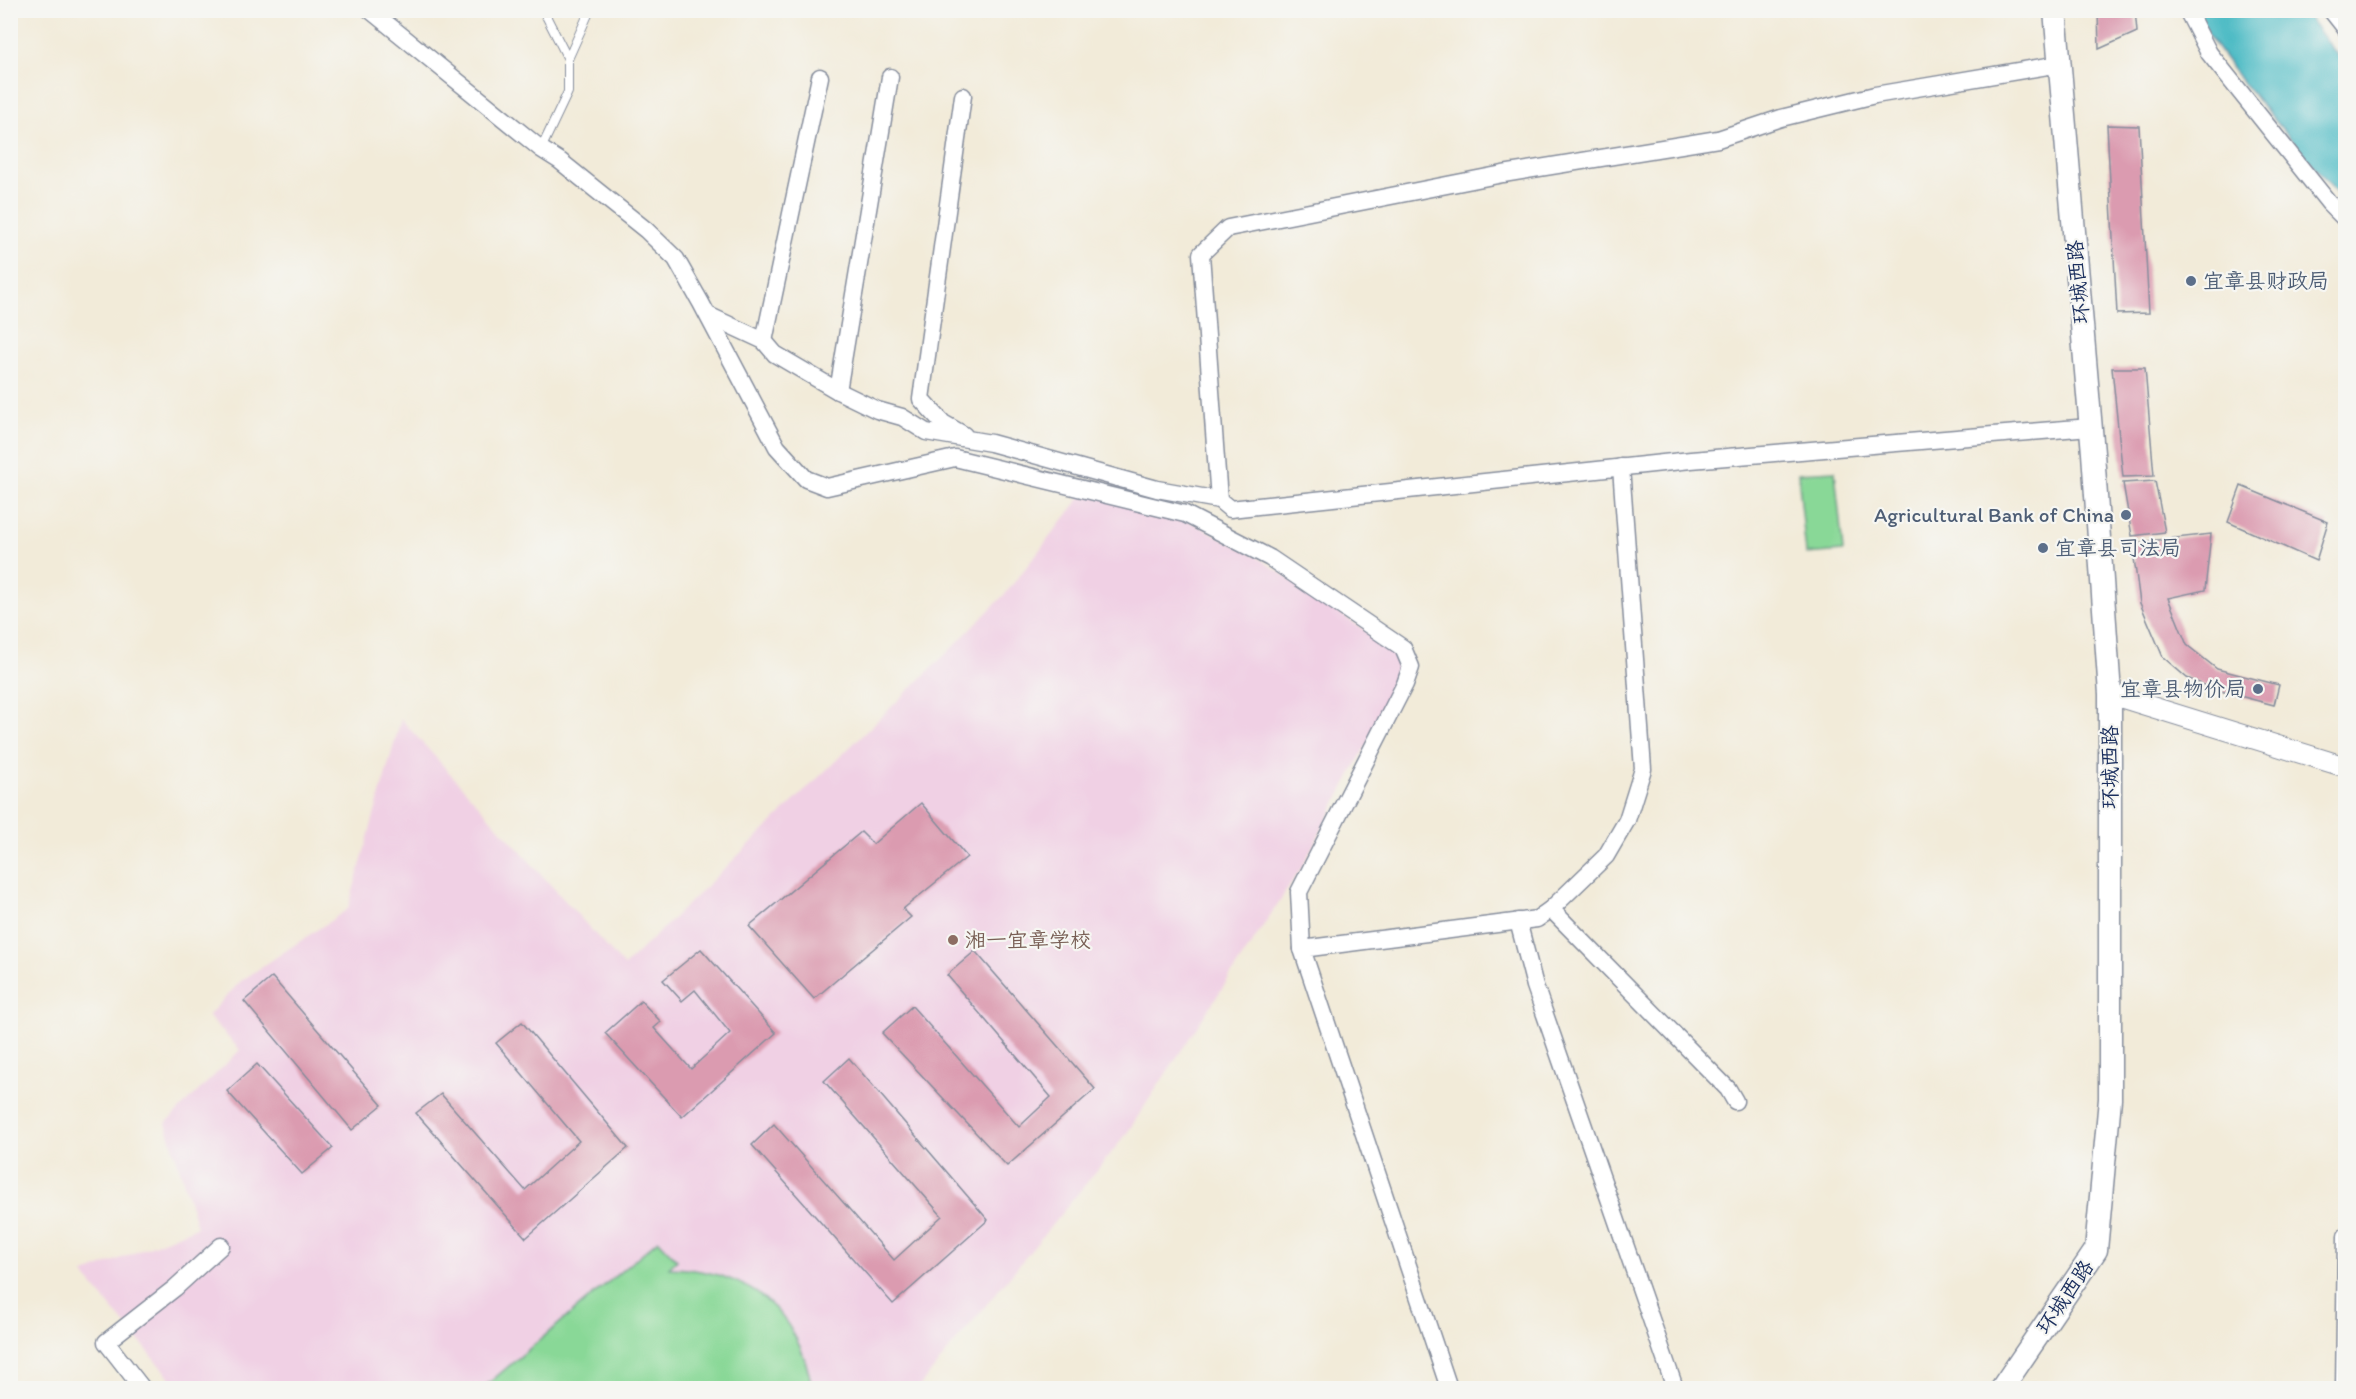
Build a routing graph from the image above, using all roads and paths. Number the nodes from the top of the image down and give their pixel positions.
1 (370, 10) edge
2 (543, 10) edge
3 (590, 10) edge
4 (2055, 10) edge
5 (2187, 10) edge
6 (2331, 10) edge
7 (2346, 29) edge
8 (568, 59) junction
9 (2060, 64) junction
10 (820, 77) dead end
11 (890, 77) dead end
12 (963, 96) dead end
13 (541, 149) junction
14 (2346, 220) edge
15 (708, 315) junction
16 (764, 341) junction
17 (838, 391) junction
18 (2090, 427) junction
19 (973, 440) junction
20 (1621, 467) junction
21 (1219, 500) junction
22 (2110, 694) junction
23 (2346, 767) edge
24 (1551, 909) junction
25 (1518, 921) junction
26 (1302, 949) junction
27 (1735, 1101) dead end
28 (2346, 1236) edge
29 (221, 1246) dead end
30 (142, 1389) edge
31 (1449, 1389) edge
32 (1675, 1389) edge
33 (2002, 1389) edge
34 (2344, 1389) edge

1 - 13 street
2 - 8 lane
3 - 8 lane
4 - 9 main road, 环城西路
5 - 14 street
6 - 7 street
8 - 13 lane
9 - 18 main road, 环城西路
9 - 21 street
10 - 16 street
11 - 17 street
12 - 19 street
13 - 15 street
15 - 16 street
15 - 26 street
16 - 17 street
17 - 19 street
18 - 20 street
18 - 22 main road, 环城西路
19 - 21 street
20 - 21 street
20 - 24 street
22 - 23 street
22 - 33 main road, 环城西路
24 - 25 street
24 - 27 street
25 - 26 street
25 - 32 street
26 - 31 street
28 - 34 street
29 - 30 street

